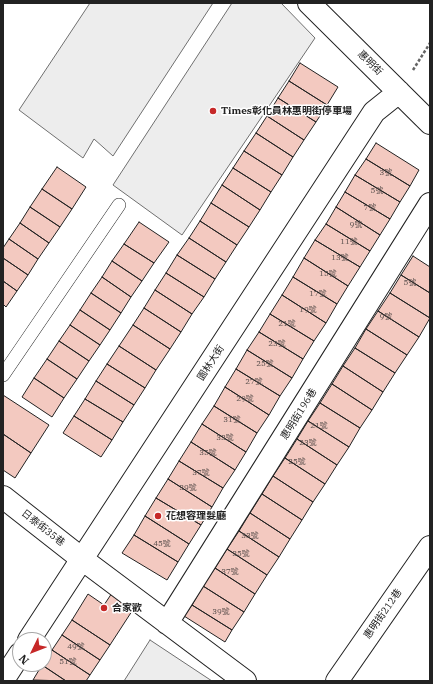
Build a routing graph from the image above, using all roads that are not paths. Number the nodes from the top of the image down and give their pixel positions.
1 (309, 3) edge
2 (399, 92) junction
3 (430, 123) edge
4 (430, 204) edge
5 (119, 205) dead end
6 (3, 375) edge
7 (3, 497) edge
8 (430, 547) edge
9 (82, 559) junction
10 (167, 623) junction
11 (34, 632) edge
12 (12, 666) edge
13 (3, 680) edge
14 (245, 681) edge
15 (337, 681) edge

1 - 2 street, 惠明街
2 - 3 street, 惠明街
2 - 9 street, 園林大街
4 - 10 street, 惠明街196巷
5 - 6 lane
7 - 9 street, 日泰街35巷
8 - 15 street, 惠明街212巷
9 - 10 street, 日泰街35巷
9 - 11 street, 園林大街
10 - 14 street, 日泰街35巷
12 - 13 street

